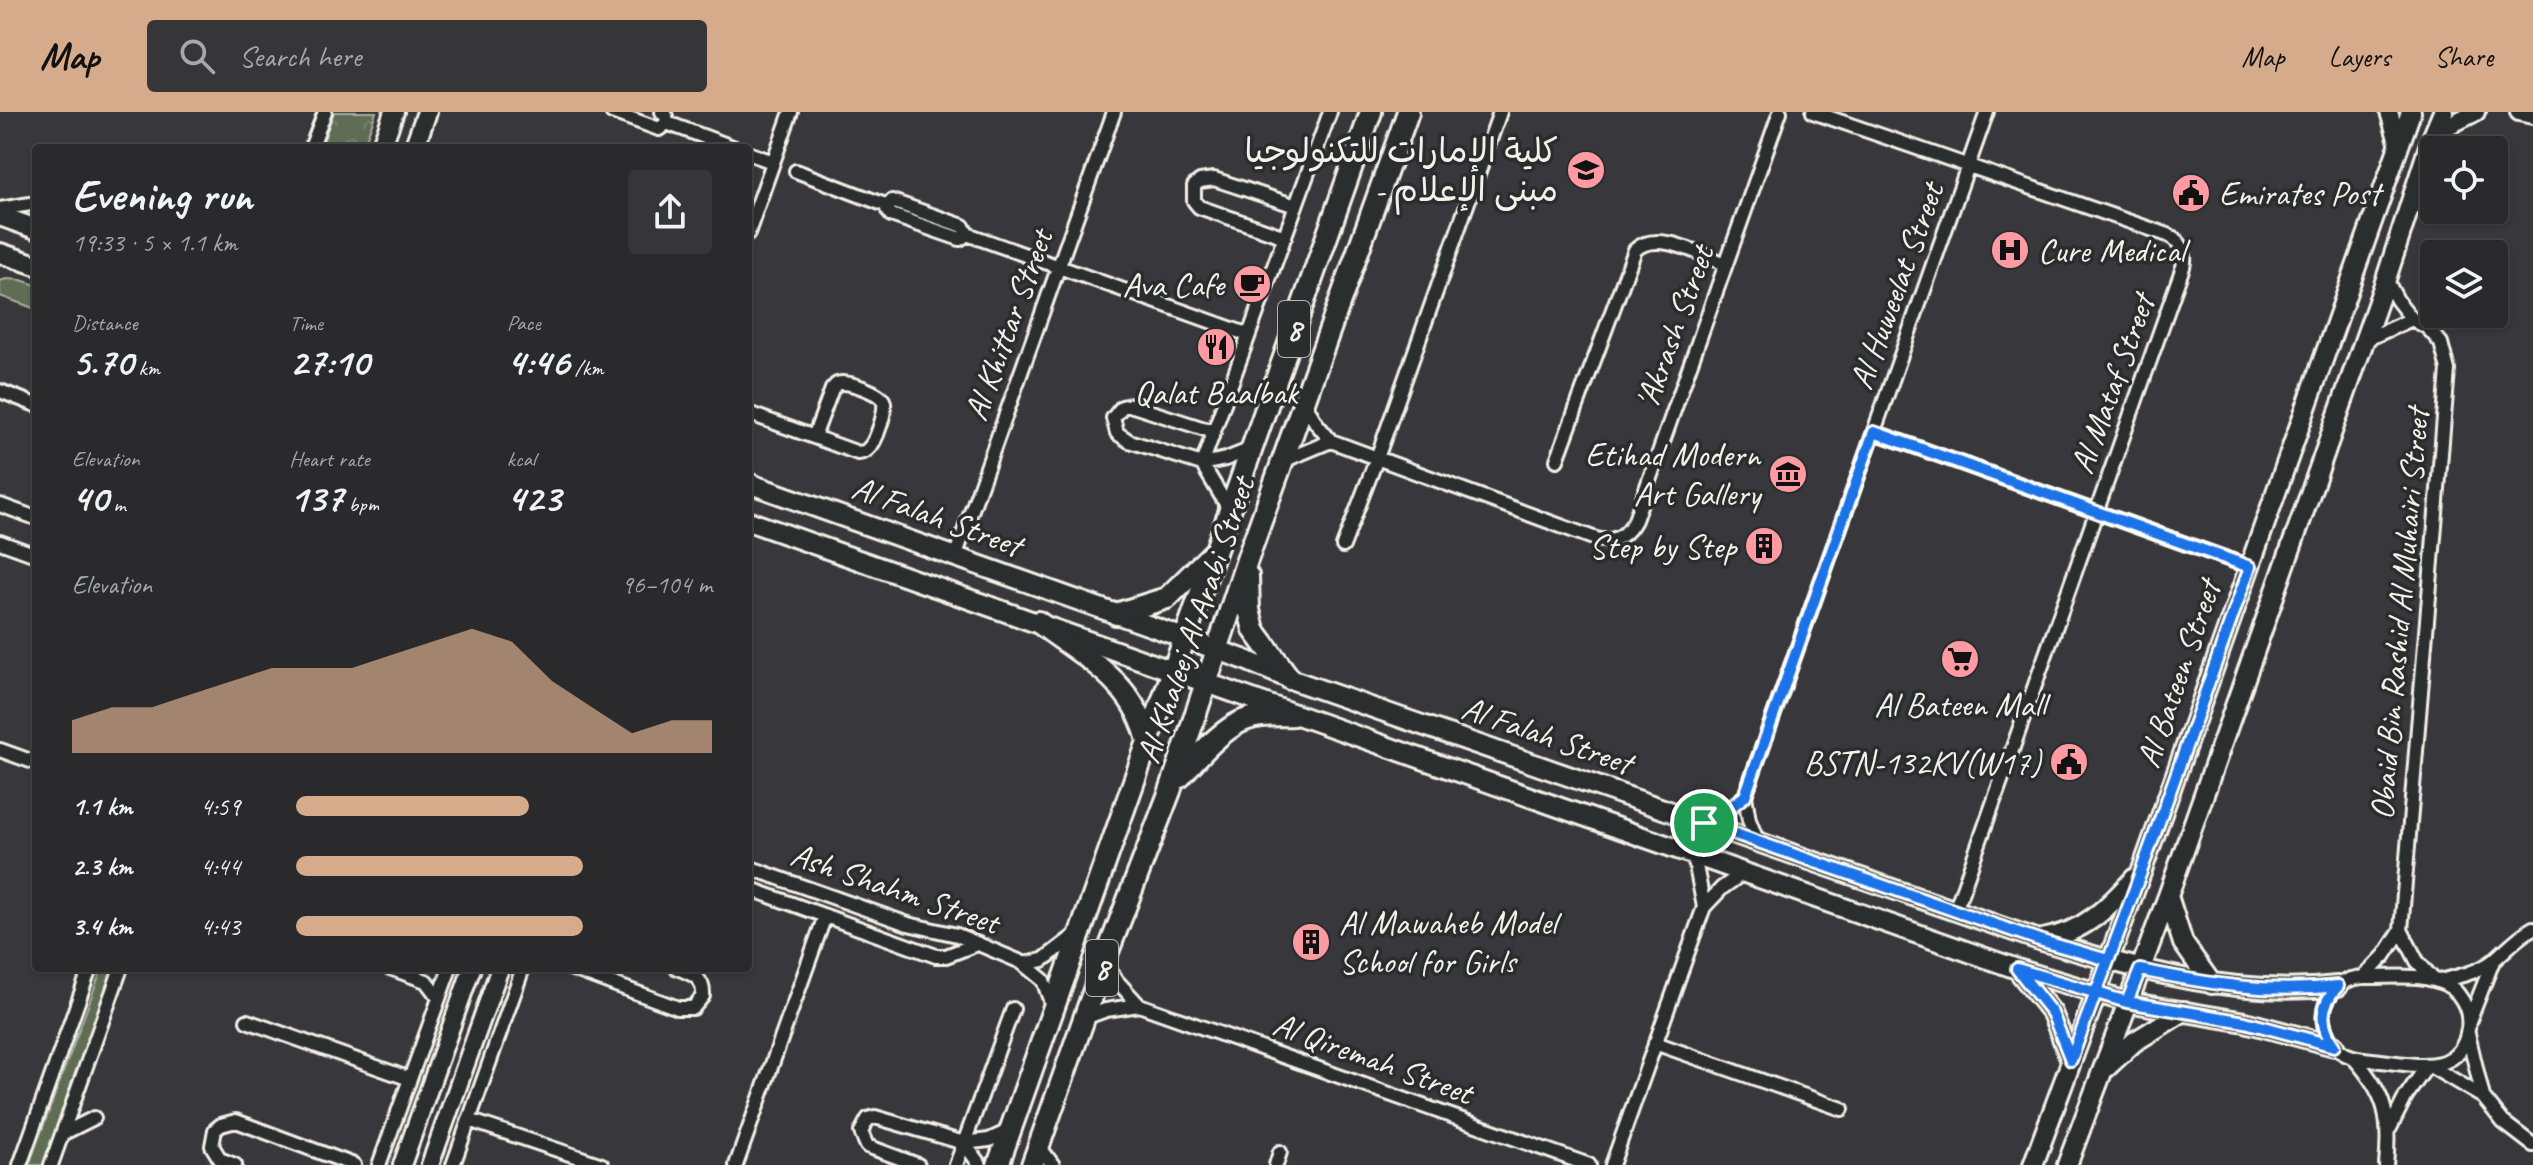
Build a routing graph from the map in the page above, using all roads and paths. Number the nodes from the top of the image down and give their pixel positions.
1 (325, 112) edge
2 (394, 112) edge
3 (427, 112) edge
4 (612, 112) edge
5 (791, 112) edge
6 (1114, 112) edge
7 (1330, 112) edge
8 (1371, 112) edge
9 (1408, 112) edge
10 (1500, 112) edge
11 (1780, 112) edge
12 (1813, 112) edge
13 (1987, 112) edge
14 (2389, 112) edge
15 (2411, 112) edge
16 (2443, 112) edge
17 (2476, 112) edge
18 (664, 118) edge
19 (2433, 136) edge
20 (2437, 136) edge
21 (313, 144) edge
22 (382, 144) edge
23 (415, 144) edge
24 (726, 144) edge
25 (2399, 145) junction
26 (752, 154) edge
27 (773, 162) junction
28 (1968, 167) junction
29 (796, 171) dead end
30 (2420, 174) edge
31 (32, 204) edge
32 (1296, 206) junction
33 (0, 209) edge
34 (0, 216) edge
35 (752, 222) edge
36 (32, 228) edge
37 (1285, 237) junction
38 (0, 253) edge
39 (28, 262) edge
40 (1726, 264) junction
41 (0, 265) edge
42 (1059, 266) junction
43 (2386, 279) junction
44 (2412, 319) junction
45 (1249, 335) junction
46 (2365, 340) junction
47 (0, 391) edge
48 (1304, 402) junction
49 (32, 403) edge
50 (752, 414) edge
51 (1214, 432) junction
52 (1874, 432) junction
53 (814, 437) junction
54 (1331, 441) junction
55 (1251, 449) junction
56 (1377, 458) junction
57 (1557, 460) dead end
58 (1283, 461) junction
59 (1202, 464) junction
60 (752, 484) edge
61 (0, 505) edge
62 (1229, 509) junction
63 (2096, 512) junction
64 (32, 517) edge
65 (752, 522) edge
66 (0, 542) edge
67 (1343, 546) dead end
68 (1218, 547) junction
69 (32, 554) edge
70 (955, 557) junction
71 (1247, 560) junction
72 (2250, 567) junction
73 (1116, 614) junction
74 (1038, 622) junction
75 (1186, 639) junction
76 (1217, 650) junction
77 (1175, 672) junction
78 (1290, 679) junction
79 (1206, 684) junction
80 (1293, 715) junction
81 (1149, 745) junction
82 (0, 750) edge
83 (32, 762) edge
84 (1170, 791) junction
85 (1745, 796) junction
86 (1704, 823) junction
87 (1758, 843) junction
88 (1694, 856) junction
89 (752, 868) edge
90 (2142, 870) junction
91 (1743, 873) junction
92 (752, 889) edge
93 (2168, 896) junction
94 (1704, 907) junction
95 (1955, 911) junction
96 (825, 916) junction
97 (2533, 928) edge
98 (2401, 930) junction
99 (1080, 932) junction
100 (950, 933) junction
101 (2039, 940) junction
102 (977, 944) junction
103 (941, 957) junction
104 (2108, 960) junction
105 (2493, 961) junction
106 (1104, 962) junction
107 (1023, 964) junction
108 (2017, 969) junction
109 (2140, 970) junction
110 (89, 972) edge
111 (120, 972) edge
112 (401, 972) edge
113 (449, 972) edge
114 (471, 972) edge
115 (499, 972) edge
116 (522, 972) edge
117 (581, 972) edge
118 (686, 972) edge
119 (2364, 977) junction
120 (2436, 980) junction
121 (2212, 984) junction
122 (2338, 986) junction
123 (2096, 993) junction
124 (439, 998) junction
125 (2127, 1002) junction
126 (1139, 1005) junction
127 (1053, 1008) junction
128 (1013, 1009) dead end
129 (2184, 1011) junction
130 (1084, 1018) junction
131 (247, 1021) dead end
132 (2468, 1027) junction
133 (1655, 1043) junction
134 (2334, 1046) junction
135 (2353, 1057) junction
136 (2071, 1060) junction
137 (2428, 1066) junction
138 (2099, 1075) junction
139 (410, 1079) junction
140 (2483, 1097) junction
141 (1842, 1109) dead end
142 (94, 1118) dead end
143 (469, 1120) junction
144 (2390, 1128) junction
145 (1011, 1130) junction
146 (62, 1134) junction
147 (964, 1143) junction
148 (2533, 1145) edge
149 (1280, 1152) dead end
150 (1036, 1156) edge
151 (20, 1165) edge
152 (51, 1165) edge
153 (235, 1165) edge
154 (354, 1165) edge
155 (379, 1165) edge
156 (402, 1165) edge
157 (430, 1165) edge
158 (453, 1165) edge
159 (602, 1165) edge
160 (736, 1165) edge
161 (918, 1165) edge
162 (956, 1165) edge
163 (980, 1165) edge
164 (998, 1165) edge
165 (1053, 1165) edge
166 (1276, 1165) edge
167 (1589, 1165) edge
168 (1612, 1165) edge
169 (2033, 1165) edge
170 (2067, 1165) edge
171 (2386, 1165) edge

1 - 21 street
2 - 22 main road
3 - 23 main road
4 - 18 street
5 - 27 street
6 - 42 street, Al Khittar Street
7 - 32 street
8 - 55 highway, Al Khaleej Al Arabi Street / 8
9 - 48 highway, Al Khaleej Al Arabi Street / 8
10 - 56 street
11 - 40 street, 'Akrash Street
12 - 28 street, Al Mataf Street
13 - 28 street, Al Huweelat Street
14 - 25 street
15 - 25 main road, Al Bateen Street
16 - 19 main road, Al Bateen Street
17 - 20 street
18 - 24 street
25 - 72 main road, Al Bateen Street
26 - 27 street
27 - 35 street
28 - 52 street, Al Huweelat Street
28 - 63 street, Al Mataf Street
29 - 42 street
30 - 43 main road, Al Bateen Street
31 - 33 street
32 - 37 street
32 - 37 street
34 - 36 main road
37 - 45 street
38 - 39 main road
39 - 41 street
40 - 56 street, 'Akrash Street
40 - 57 street
42 - 45 street
42 - 70 street, Al Khittar Street
43 - 44 street, Obaid Bin Rashid Al Muhairi Street
43 - 46 main road, Al Bateen Street
44 - 46 street
44 - 98 street, Obaid Bin Rashid Al Muhairi Street
45 - 51 street
46 - 93 main road, Al Bateen Street
47 - 49 street
48 - 54 street
48 - 58 highway, Al Khaleej Al Arabi Street / 8
50 - 53 street
51 - 59 street
51 - 59 street, Al Khaleej Al Arabi Street
52 - 63 street
52 - 85 street, Al Huweelat Street
53 - 53 street
54 - 56 street, 'Akrash Street
54 - 58 street
55 - 59 street, Al Khaleej Al Arabi Street
55 - 62 highway, Al Khaleej Al Arabi Street / 8
56 - 67 street
58 - 71 highway, Al Khaleej Al Arabi Street / 8
59 - 62 street, Al Khaleej Al Arabi Street
60 - 70 main road, Al Falah Street
61 - 64 street
62 - 68 highway, Al Khaleej Al Arabi Street / 8
63 - 72 street
63 - 95 street, Al Mataf Street
65 - 74 main road, Al Falah Street
66 - 69 street
68 - 73 highway
68 - 75 highway, Al Khaleej Al Arabi Street / 8
70 - 73 main road, Al Falah Street
71 - 76 highway, Al Khaleej Al Arabi Street / 8
71 - 78 highway
72 - 90 main road, Al Bateen Street
73 - 75 main road, Al Falah Street
74 - 77 main road, Al Falah Street
74 - 81 highway
75 - 76 main road, Al Falah Street
75 - 77 highway, Al Khaleej Al Arabi Street / 8
76 - 78 main road, Al Falah Street
76 - 79 highway, Al Khaleej Al Arabi Street / 8
77 - 79 main road, Al Falah Street
77 - 81 highway, Al Khaleej Al Arabi Street / 8
78 - 86 main road, Al Falah Street
79 - 80 main road, Al Falah Street
79 - 84 highway, Al Khaleej Al Arabi Street / 8
80 - 84 highway
80 - 88 main road, Al Falah Street
81 - 99 highway, Al Khaleej Al Arabi Street / 8
82 - 83 street
84 - 106 highway, Al Khaleej Al Arabi Street / 8
85 - 86 street
85 - 87 street
86 - 87 main road, Al Falah Street
87 - 95 main road, Al Falah Street
88 - 91 main road, Al Falah Street
88 - 94 street
89 - 100 street, Ash Shahm Street
90 - 101 main road
90 - 104 main road, Al Bateen Street
91 - 94 street
91 - 108 main road, Al Falah Street
92 - 96 street
93 - 109 main road, Al Bateen Street
93 - 121 main road
94 - 133 street
95 - 101 main road, Al Falah Street
96 - 103 street
96 - 160 street
97 - 105 street
98 - 119 street
98 - 120 street
99 - 107 street, Ash Shahm Street
99 - 127 highway, Al Khaleej Al Arabi Street / 8
100 - 102 street, Ash Shahm Street
100 - 103 street
101 - 104 main road, Al Falah Street
102 - 103 street
102 - 107 street, Ash Shahm Street
104 - 109 main road, Al Falah Street
104 - 123 main road, Al Bateen Street
105 - 120 street
105 - 132 street
106 - 126 street, Al Qiremah Street
106 - 130 highway, Al Khaleej Al Arabi Street / 8
107 - 127 street, Ash Shahm Street
108 - 123 main road, Al Falah Street
108 - 136 main road
109 - 121 main road, Al Falah Street
109 - 125 main road, Al Bateen Street
110 - 151 street
111 - 146 street
112 - 124 street
113 - 124 street
114 - 156 street
115 - 157 street
116 - 143 street
117 - 118 street
119 - 120 street
119 - 122 street
120 - 132 street
121 - 122 main road, Al Falah Street
122 - 134 street
123 - 125 main road, Al Falah Street
123 - 136 main road, Al Bateen Street
124 - 139 street
125 - 129 main road, Al Falah Street
125 - 138 main road, Al Bateen Street
126 - 130 street
126 - 167 street, Al Qiremah Street
127 - 145 highway, Al Khaleej Al Arabi Street / 8
128 - 147 street
129 - 134 main road, Al Falah Street
129 - 138 main road
130 - 150 highway, Al Khaleej Al Arabi Street / 8
131 - 139 street
132 - 137 street
132 - 140 street
133 - 141 street
133 - 168 street
134 - 135 street
135 - 137 street
135 - 144 street
136 - 169 main road, Al Bateen Street
137 - 140 street
137 - 144 street
138 - 170 main road, Al Bateen Street
139 - 155 street
140 - 148 street
142 - 146 street
143 - 158 street
143 - 159 street
144 - 171 street
145 - 147 street
145 - 164 highway, Al Khaleej Al Arabi Street / 8
146 - 152 street
147 - 161 street
147 - 162 street
147 - 163 street
149 - 166 street
150 - 165 street, Al Khaleej Al Arabi Street
153 - 154 street

